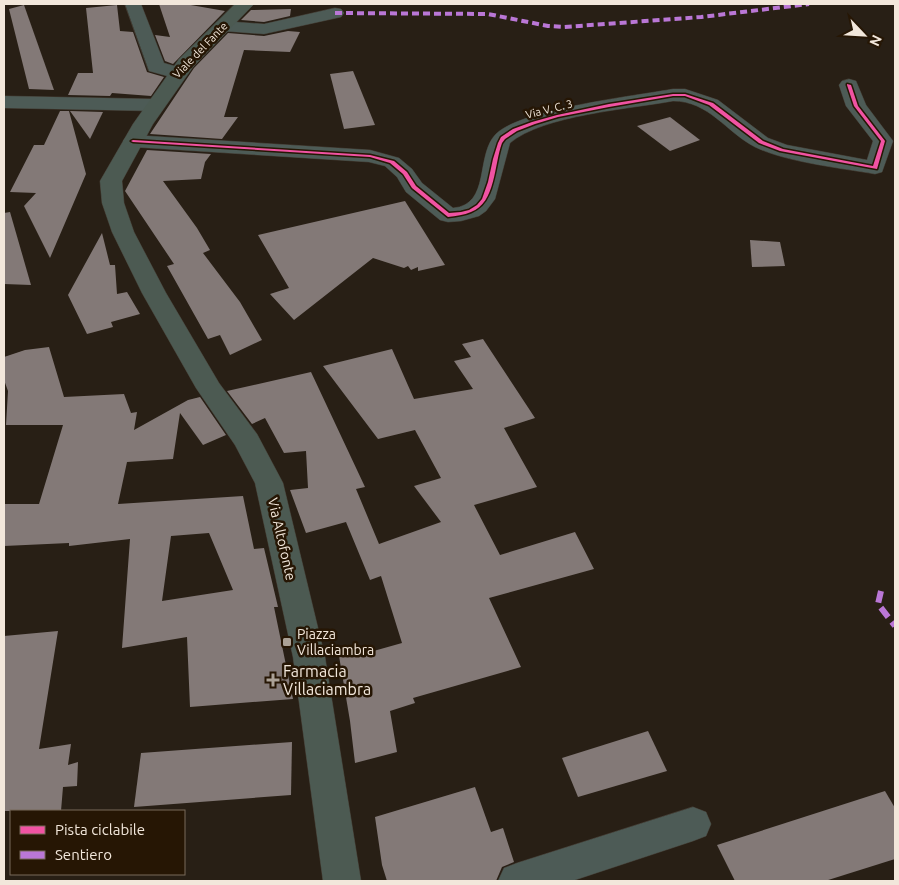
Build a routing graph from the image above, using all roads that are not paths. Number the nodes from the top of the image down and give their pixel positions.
1 (133, 4) edge
2 (245, 4) edge
3 (335, 14) dead end
4 (223, 26) junction
5 (178, 72) junction
6 (849, 85) dead end
7 (4, 102) edge
8 (155, 105) junction
9 (138, 132) junction
10 (693, 824) dead end
11 (342, 881) edge
12 (517, 881) edge

1 - 5 street
2 - 4 main road, Viale del Fante
3 - 4 street
4 - 5 main road, Viale del Fante
5 - 8 main road, Viale del Fante
6 - 9 street, Via V. C. 3
7 - 8 street
8 - 9 main road, Viale del Fante
9 - 11 main road, Via Altofonte
10 - 12 street

